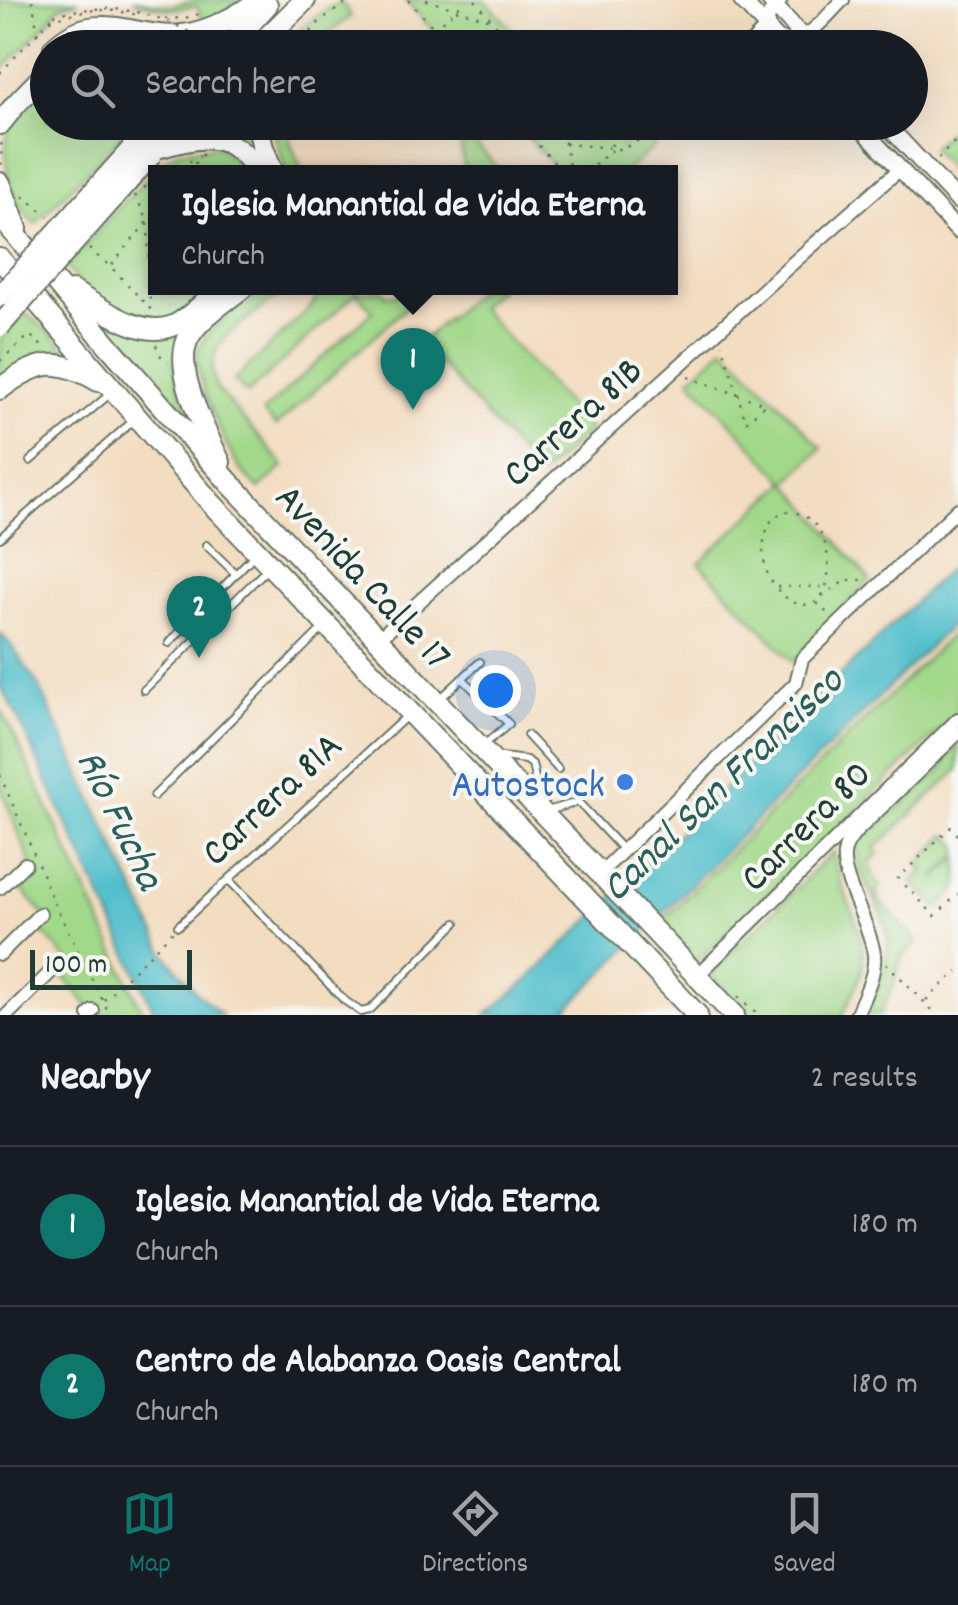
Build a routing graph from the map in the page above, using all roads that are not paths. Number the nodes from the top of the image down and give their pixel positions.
1 (260, 0) edge
2 (272, 0) edge
3 (305, 0) edge
4 (742, 0) edge
5 (842, 0) edge
6 (775, 2) edge
7 (280, 24) junction
8 (80, 30) edge
9 (127, 30) edge
10 (200, 30) edge
11 (244, 30) edge
12 (274, 30) edge
13 (277, 30) edge
14 (770, 30) edge
15 (773, 30) edge
16 (799, 30) edge
17 (818, 30) edge
18 (30, 71) edge
19 (30, 90) edge
20 (0, 100) edge
21 (0, 124) edge
22 (147, 140) edge
23 (148, 140) edge
24 (223, 140) edge
25 (261, 140) edge
26 (872, 140) edge
27 (901, 140) edge
28 (252, 165) edge
29 (270, 165) edge
30 (900, 170) junction
31 (2, 177) edge
32 (958, 201) edge
33 (0, 216) edge
34 (958, 231) edge
35 (21, 240) junction
36 (0, 260) edge
37 (58, 283) junction
38 (0, 287) edge
39 (213, 295) edge
40 (234, 295) edge
41 (0, 296) edge
42 (0, 326) edge
43 (69, 339) junction
44 (0, 389) edge
45 (112, 390) junction
46 (136, 418) junction
47 (30, 461) dead end
48 (228, 482) junction
49 (958, 509) edge
50 (0, 538) edge
51 (206, 545) dead end
52 (264, 559) junction
53 (236, 574) junction
54 (327, 625) junction
55 (378, 640) junction
56 (169, 643) dead end
57 (480, 662) dead end
58 (463, 680) junction
59 (144, 690) dead end
60 (436, 702) junction
61 (410, 713) junction
62 (957, 725) edge
63 (526, 735) dead end
64 (484, 752) junction
65 (543, 754) junction
66 (532, 764) junction
67 (558, 769) dead end
68 (154, 796) dead end
69 (539, 810) junction
70 (624, 850) junction
71 (25, 864) dead end
72 (604, 878) junction
73 (229, 880) junction
74 (0, 888) edge
75 (40, 914) dead end
76 (456, 923) dead end
77 (178, 926) road end
78 (0, 954) edge
79 (58, 965) dead end
80 (697, 976) junction
81 (690, 1013) edge
82 (7, 1015) edge
83 (734, 1015) edge
84 (856, 1015) edge

1 - 10 main road
2 - 11 main road
3 - 7 main road
4 - 14 street
5 - 17 street
6 - 15 street
6 - 16 street
7 - 12 main road
7 - 13 main road
8 - 9 main road
18 - 20 main road
19 - 21 main road
22 - 41 main road, bridge
23 - 42 main road, bridge
24 - 28 main road
25 - 29 main road
26 - 30 street
27 - 32 street
30 - 34 street
30 - 55 street, Carrera 81B
31 - 35 main road
33 - 35 main road, Avenida Calle 17
35 - 37 main road, Avenida Calle 17
36 - 43 main road, Avenida Calle 17
37 - 39 main road
37 - 48 main road, Avenida Calle 17
38 - 43 main road
40 - 48 main road
43 - 45 main road, Avenida Calle 17
44 - 45 main road
45 - 46 main road, Avenida Calle 17
45 - 47 lane
46 - 50 lane
46 - 52 main road, Avenida Calle 17
48 - 55 main road, Avenida Calle 17
49 - 70 street
51 - 53 lane
52 - 53 lane
52 - 54 main road, Avenida Calle 17
52 - 59 lane
53 - 56 lane
54 - 61 main road, Avenida Calle 17
54 - 68 lane
55 - 60 main road, Avenida Calle 17
57 - 58 lane
58 - 60 lane
58 - 64 lane
60 - 64 main road, Avenida Calle 17
61 - 73 lane, Carrera 81A
61 - 81 main road, Avenida Calle 17
62 - 80 street, Carrera 80
62 - 84 street, Carrera 80
63 - 65 lane
64 - 66 lane
64 - 69 main road, Avenida Calle 17
65 - 66 lane
65 - 67 lane
66 - 69 lane
69 - 70 lane
69 - 72 main road, Avenida Calle 17
70 - 72 street
71 - 74 street
72 - 80 main road, Avenida Calle 17
73 - 76 lane
73 - 77 lane, Carrera 81A
75 - 78 street
79 - 82 street
80 - 83 main road, Avenida Calle 17

